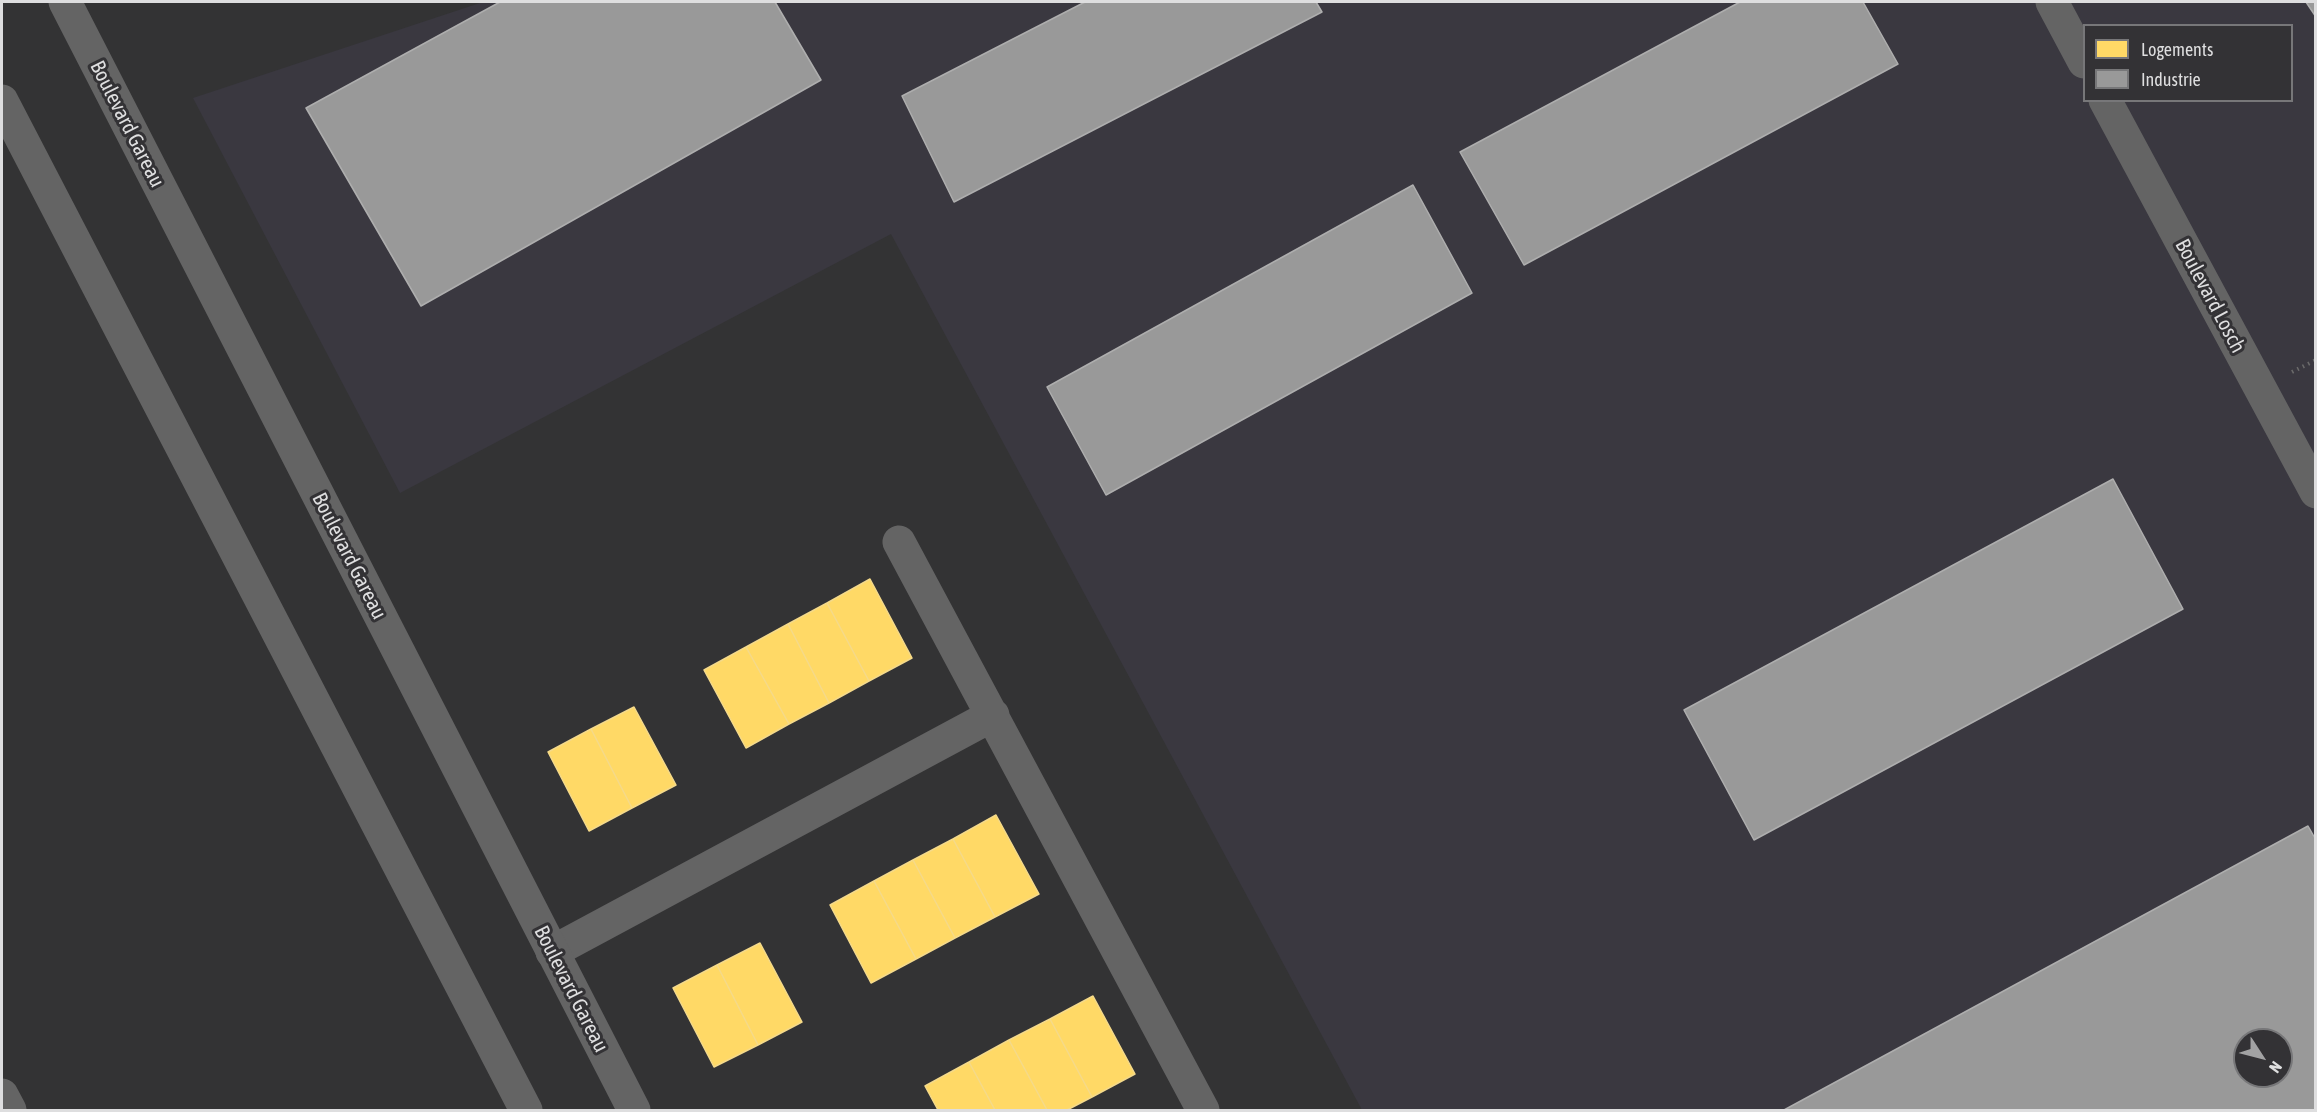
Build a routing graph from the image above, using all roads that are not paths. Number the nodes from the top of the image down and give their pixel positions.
1 (65, 2) edge
2 (2052, 2) edge
3 (2083, 58) edge
4 (2, 102) edge
5 (2106, 102) edge
6 (2316, 492) edge
7 (899, 542) dead end
8 (993, 716) junction
9 (552, 952) junction
10 (2, 1095) edge
11 (10, 1110) edge
12 (526, 1110) edge
13 (634, 1110) edge
14 (1203, 1110) edge

1 - 9 street, Boulevard Gareau
2 - 3 street
4 - 12 street
5 - 6 street, Boulevard Losch
7 - 8 street
8 - 9 street
8 - 14 street
9 - 13 street, Boulevard Gareau
10 - 11 street

